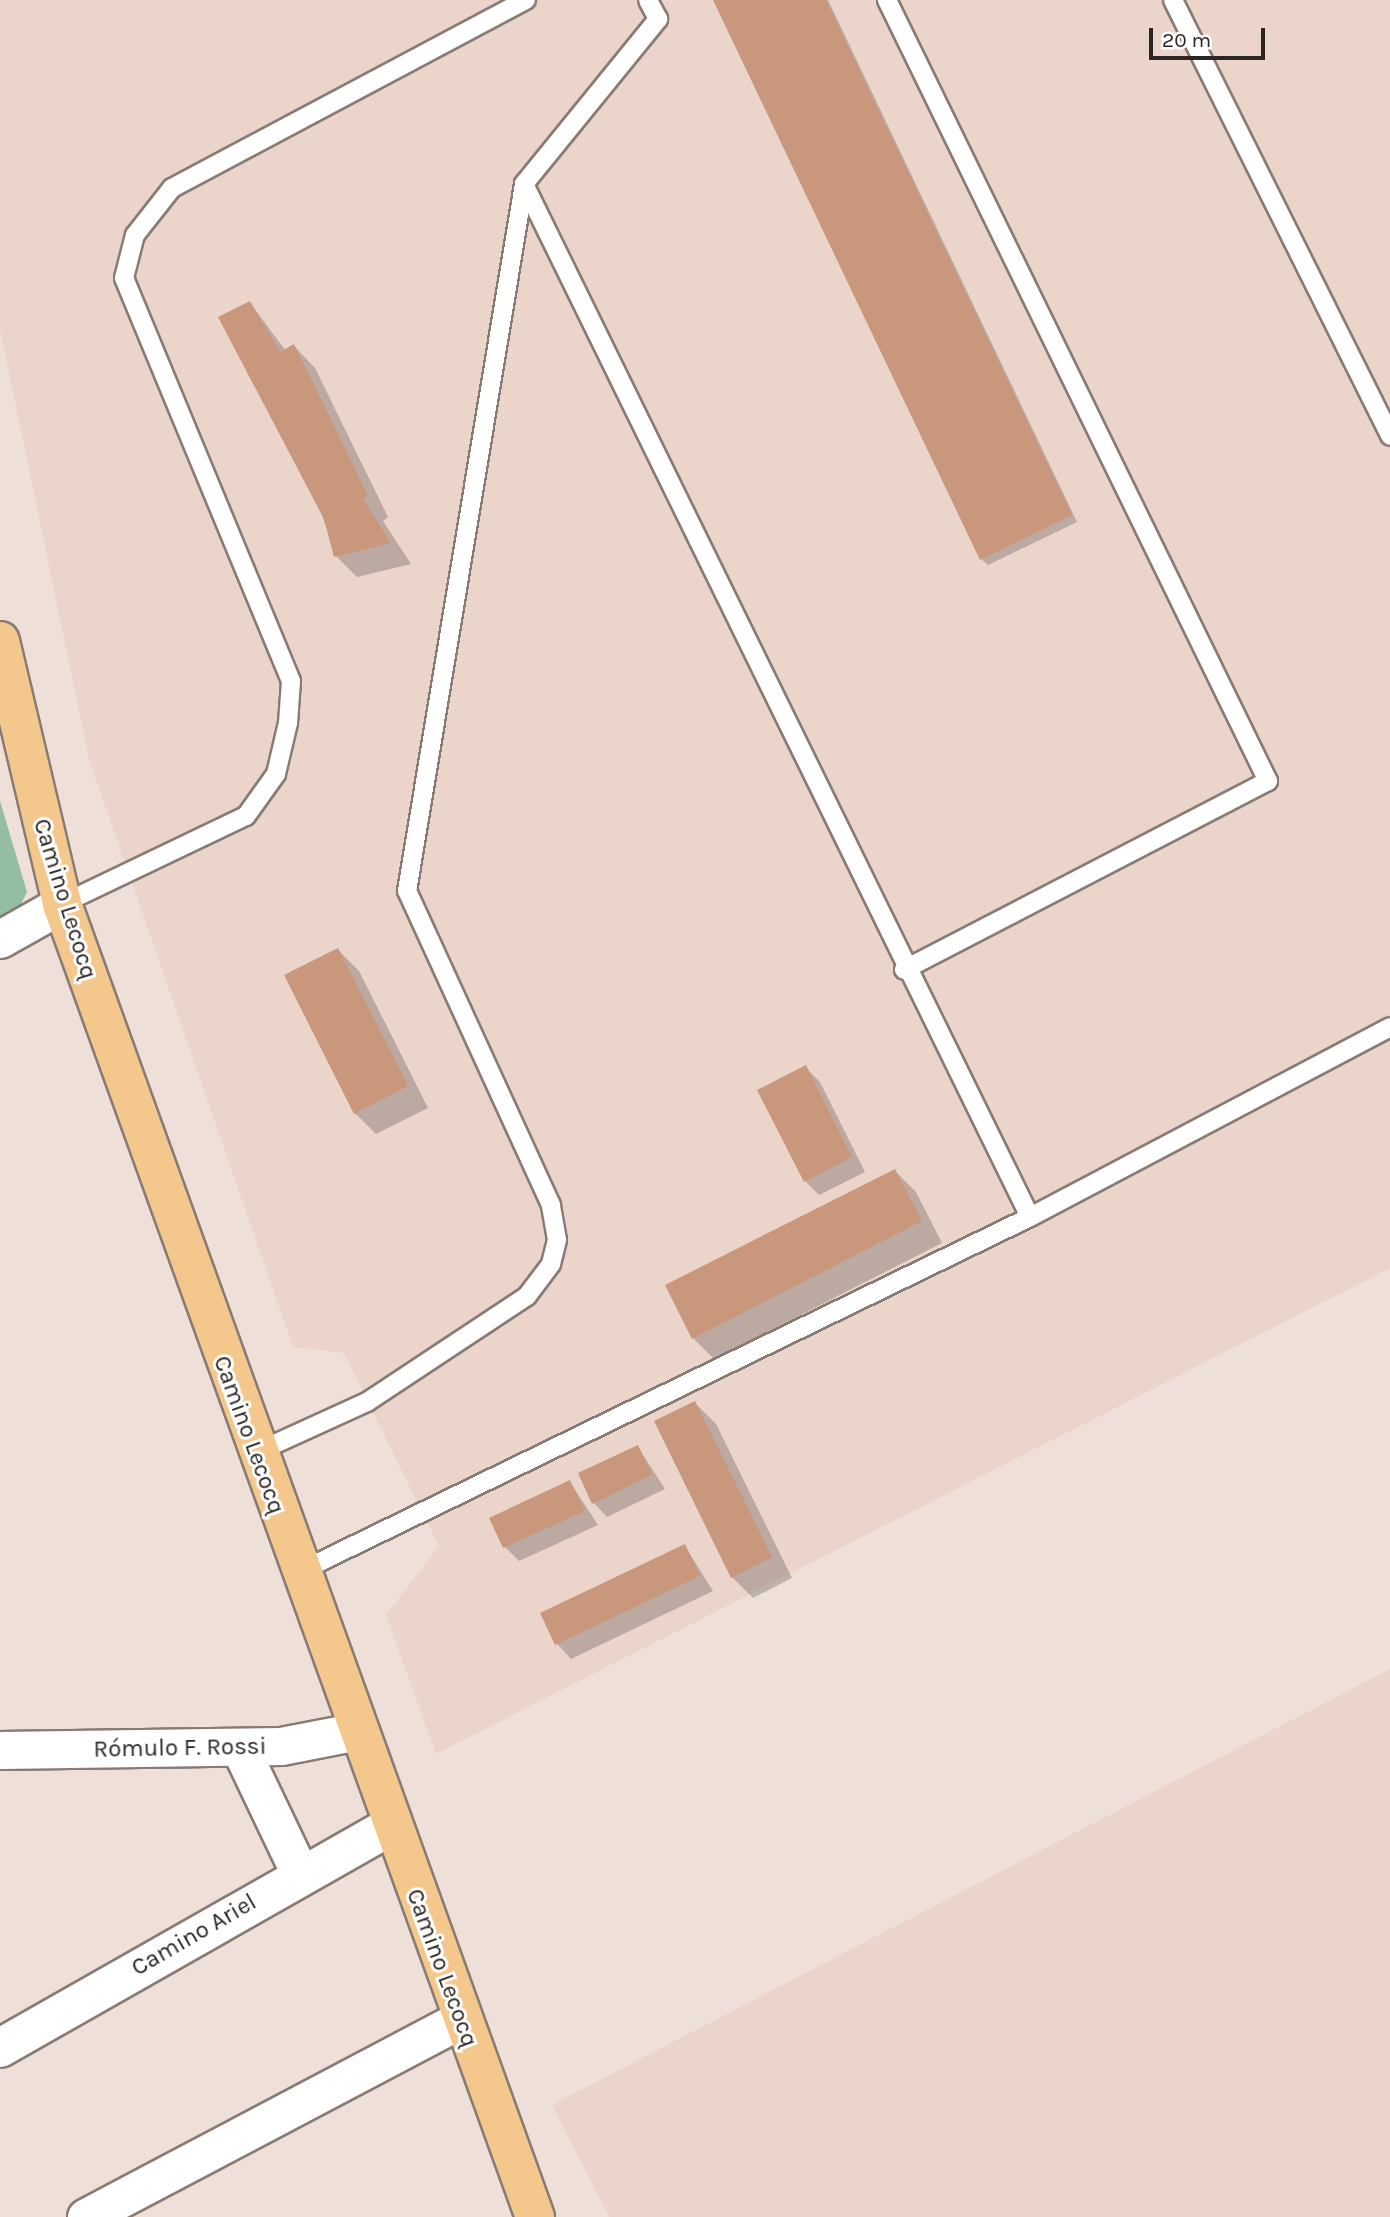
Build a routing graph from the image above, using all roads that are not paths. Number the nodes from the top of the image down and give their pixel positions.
1 (526, 0) edge
2 (648, 0) edge
3 (887, 0) edge
4 (1173, 0) edge
5 (524, 184) junction
6 (1390, 436) edge
7 (0, 641) edge
8 (62, 904) junction
9 (0, 939) edge
10 (905, 970) junction
11 (1390, 1027) edge
12 (1030, 1217) junction
13 (255, 1453) junction
14 (299, 1572) junction
15 (358, 1731) junction
16 (240, 1748) junction
17 (0, 1750) edge
18 (391, 1826) junction
19 (300, 1874) junction
20 (460, 2020) junction
21 (0, 2048) edge
22 (86, 2217) edge
23 (536, 2217) edge

1 - 8 lane
2 - 5 lane
3 - 10 lane
4 - 6 lane
5 - 10 lane
5 - 13 lane
7 - 8 main road, Camino Lecocq
8 - 9 street
8 - 13 main road, Camino Lecocq
10 - 12 lane
11 - 12 lane
12 - 14 lane
13 - 14 main road, Camino Lecocq
14 - 15 main road, Camino Lecocq
15 - 16 street, Rómulo F. Rossi
15 - 18 main road, Camino Lecocq
16 - 17 street, Rómulo F. Rossi
16 - 19 street
18 - 19 street, Camino Ariel
18 - 20 main road, Camino Lecocq
19 - 21 street, Camino Ariel
20 - 22 street
20 - 23 main road, Camino Lecocq

